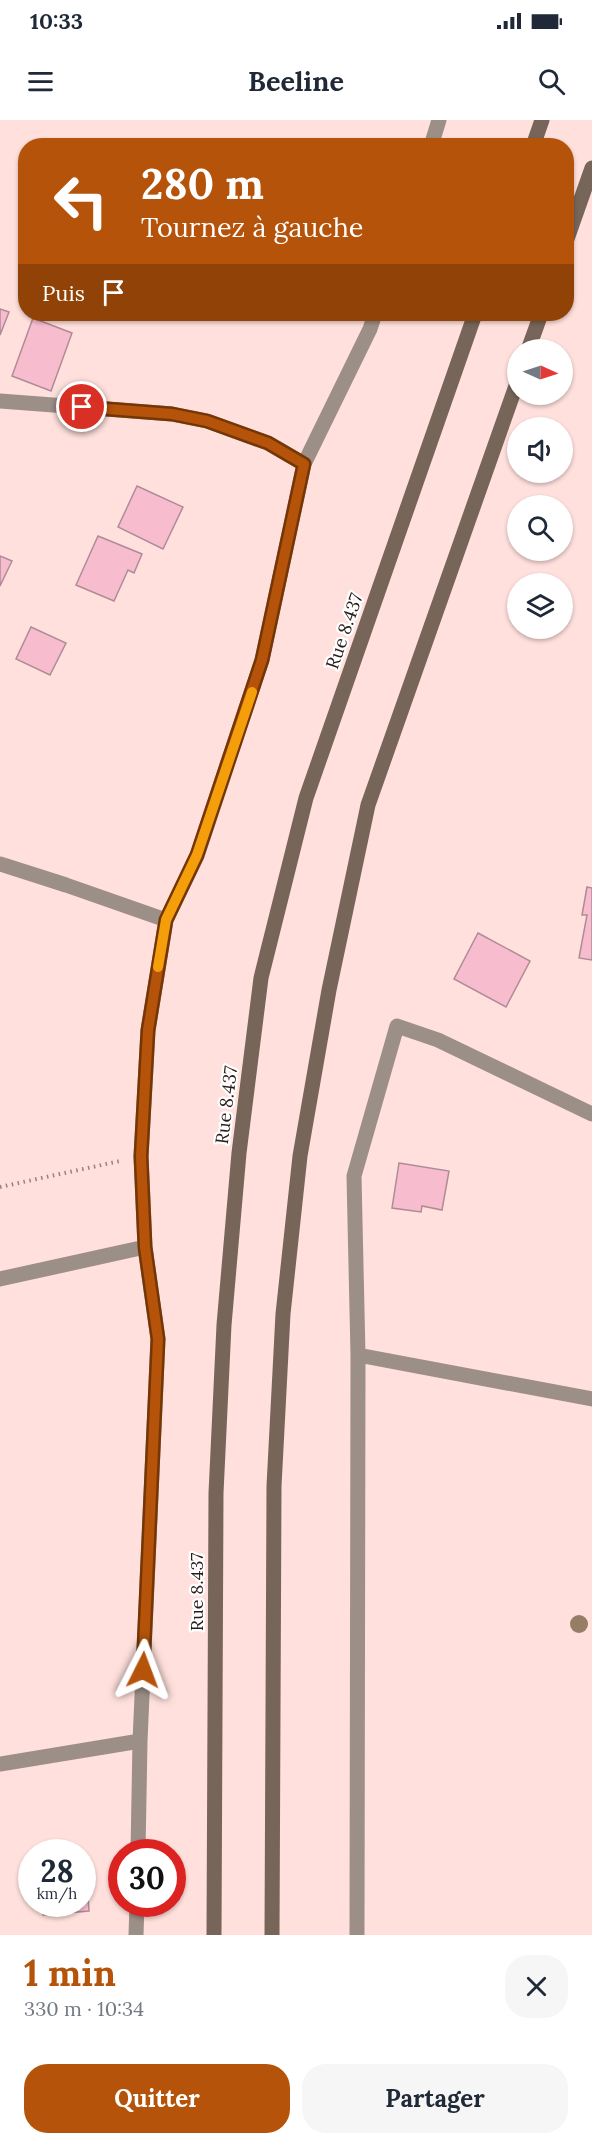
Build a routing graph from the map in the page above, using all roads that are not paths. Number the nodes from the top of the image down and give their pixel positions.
1 (439, 120) edge
2 (542, 120) edge
3 (433, 138) edge
4 (536, 138) edge
5 (592, 168) edge
6 (574, 219) edge
7 (373, 321) edge
8 (473, 321) edge
9 (538, 321) edge
10 (532, 339) edge
11 (0, 401) edge
12 (509, 405) edge
13 (304, 464) junction
14 (0, 864) edge
15 (166, 920) junction
16 (592, 1114) edge
17 (145, 1247) junction
18 (0, 1279) edge
19 (358, 1355) junction
20 (592, 1400) edge
21 (140, 1740) junction
22 (0, 1764) edge
23 (138, 1839) edge
24 (137, 1917) edge
25 (136, 1935) edge
26 (214, 1935) edge
27 (272, 1935) edge
28 (357, 1935) edge

1 - 3 street
2 - 4 main road
5 - 6 main road
7 - 13 street
8 - 26 main road, Rue 8.437
9 - 10 main road
11 - 13 street
12 - 27 main road
13 - 15 street
14 - 15 street
15 - 17 street
16 - 19 street
17 - 18 street
17 - 21 street
19 - 20 street
19 - 28 street
21 - 22 street
21 - 23 street
24 - 25 street

